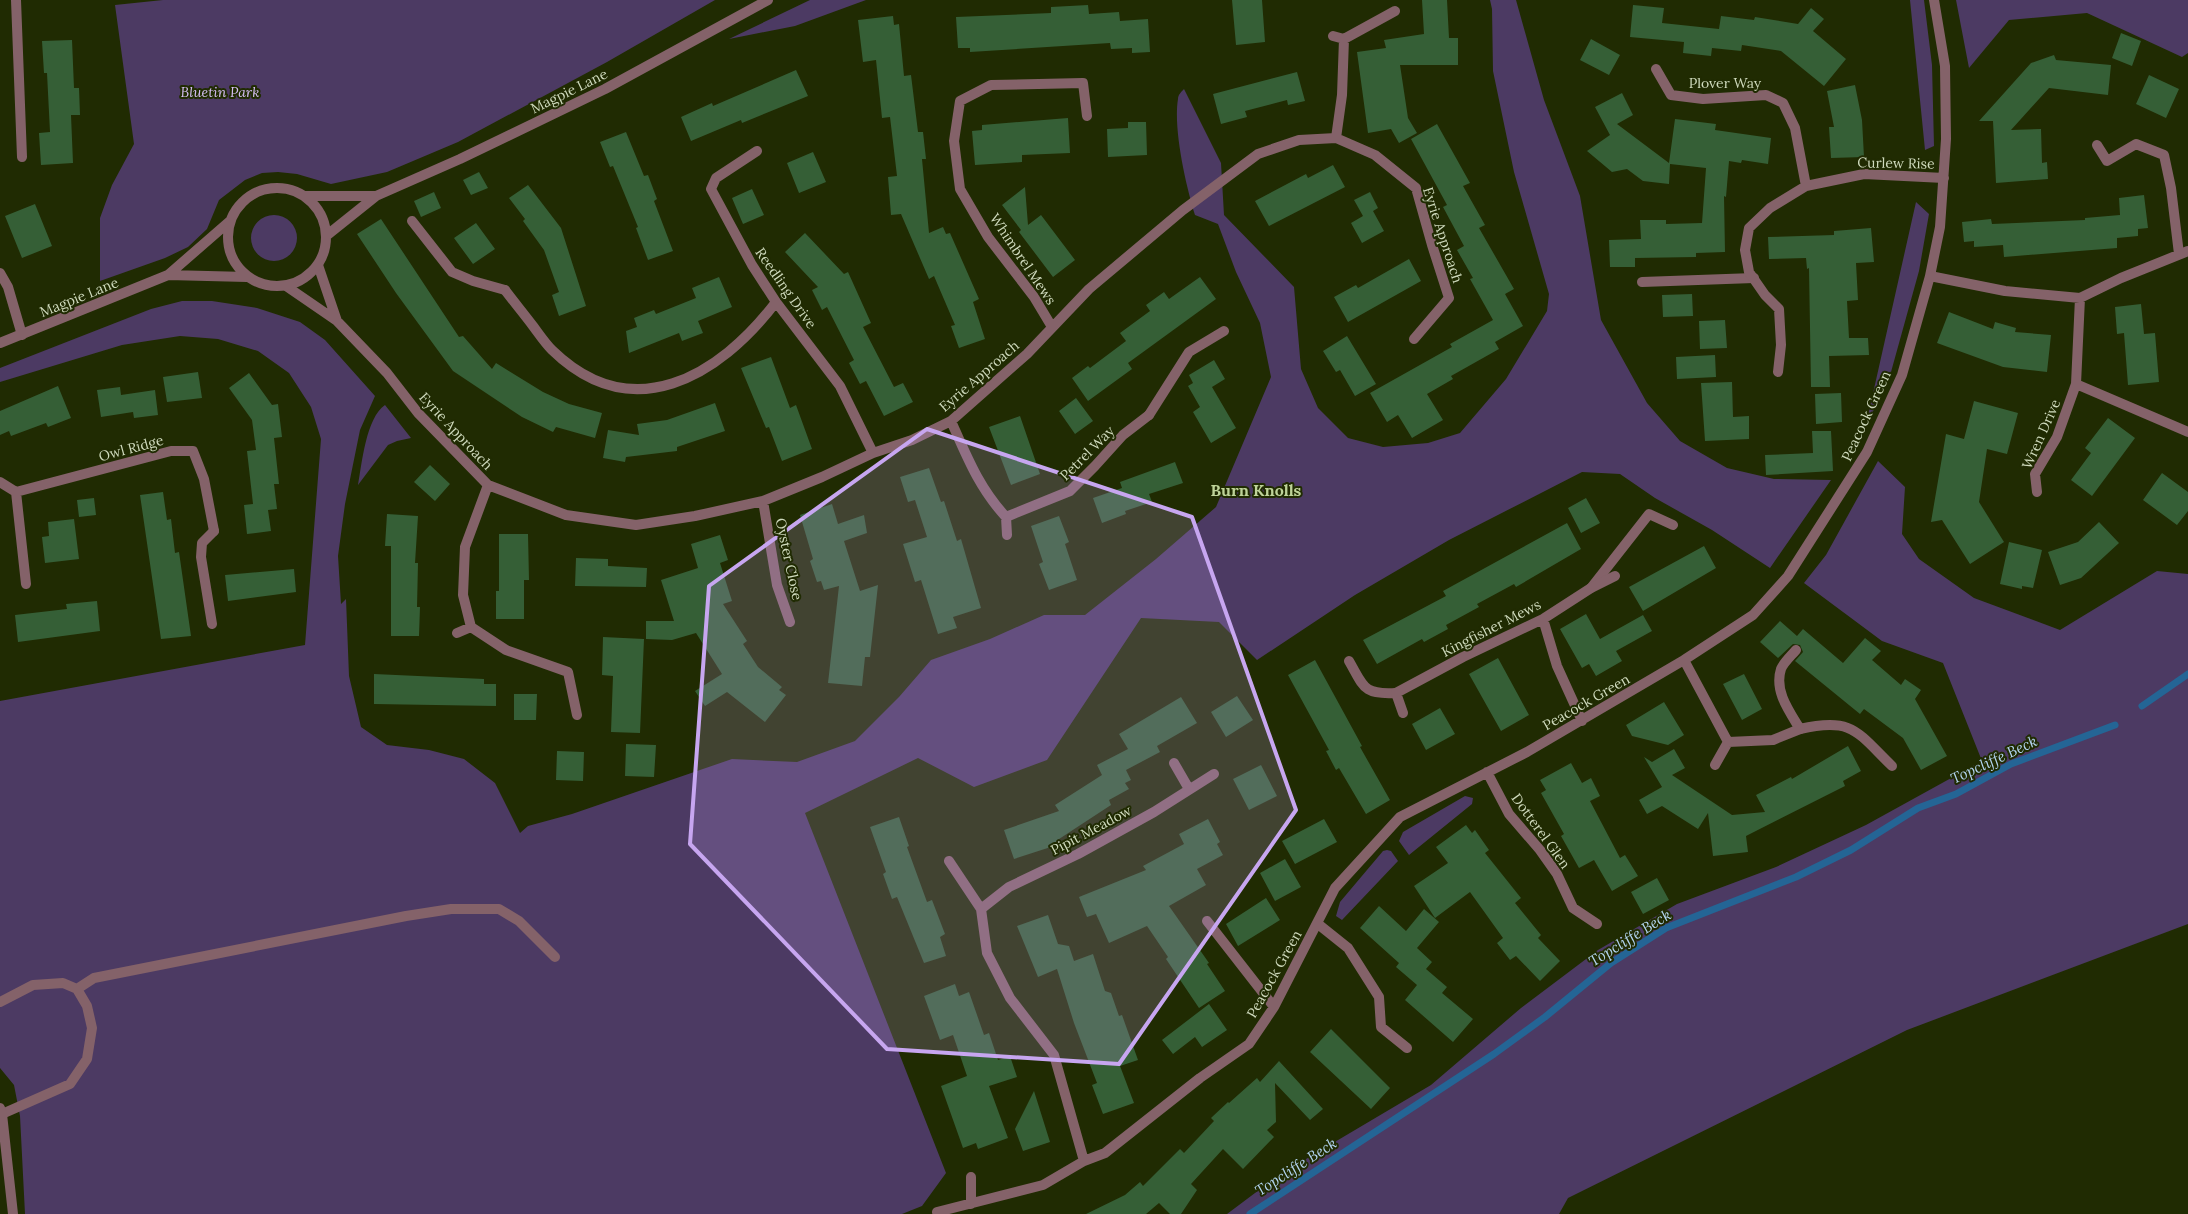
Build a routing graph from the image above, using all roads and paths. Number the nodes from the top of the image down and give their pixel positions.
1 (16, 0) edge
2 (768, 0) edge
3 (1934, 0) edge
4 (1395, 12) dead end
5 (1333, 36) dead end
6 (1344, 39) junction
7 (1656, 69) dead end
8 (1087, 116) dead end
9 (1336, 138) junction
10 (2097, 145) dead end
11 (757, 151) dead end
12 (22, 156) dead end
13 (1944, 178) junction
14 (1806, 186) junction
15 (304, 196) junction
16 (376, 196) junction
17 (230, 221) junction
18 (412, 221) dead end
19 (326, 236) junction
20 (2184, 252) edge
21 (318, 265) junction
22 (0, 273) edge
23 (168, 275) junction
24 (1930, 276) junction
25 (247, 277) junction
26 (1754, 278) junction
27 (1642, 282) dead end
28 (286, 286) junction
29 (2080, 298) junction
30 (776, 302) junction
31 (338, 321) junction
32 (1052, 327) junction
33 (1224, 331) dead end
34 (22, 335) junction
35 (1414, 339) dead end
36 (0, 343) edge
37 (1778, 372) dead end
38 (2076, 384) junction
39 (951, 420) junction
40 (2188, 432) edge
41 (873, 453) junction
42 (0, 482) edge
43 (488, 485) junction
44 (16, 492) junction
45 (2037, 492) dead end
46 (763, 502) junction
47 (1006, 518) junction
48 (1673, 525) dead end
49 (1007, 535) dead end
50 (1615, 576) dead end
51 (26, 584) dead end
52 (1590, 588) junction
53 (1542, 619) junction
54 (790, 622) dead end
55 (212, 624) dead end
56 (471, 627) junction
57 (458, 633) dead end
58 (1796, 650) dead end
59 (1684, 660) junction
60 (1349, 661) dead end
61 (1396, 693) junction
62 (1403, 713) dead end
63 (577, 715) dead end
64 (1582, 721) junction
65 (1800, 729) junction
66 (1728, 742) junction
67 (1174, 763) dead end
68 (1715, 765) dead end
69 (1892, 766) dead end
70 (1487, 772) junction
71 (1214, 774) dead end
72 (1189, 790) junction
73 (949, 860) dead end
74 (981, 909) junction
75 (1207, 921) dead end
76 (1318, 924) junction
77 (1597, 924) dead end
78 (555, 957) dead end
79 (77, 989) junction
80 (0, 1002) edge
81 (1274, 1007) junction
82 (1406, 1048) dead end
83 (1, 1111) edge
84 (1084, 1161) junction
85 (971, 1177) dead end
86 (971, 1204) junction
87 (937, 1212) dead end
88 (13, 1214) edge

1 - 12 street
2 - 16 street, Magpie Lane
3 - 13 street, Peacock Green
4 - 6 street
5 - 6 street
6 - 9 street
7 - 14 street, Plover Way
8 - 32 street, Whimbrel Mews
9 - 32 street, Eyrie Approach
9 - 35 street, Eyrie Approach
10 - 20 street
11 - 30 street, Reedling Drive
13 - 14 street, Curlew Rise
13 - 24 street, Peacock Green
14 - 26 street, Curlew Rise
15 - 16 street, Magpie Lane
15 - 17 street
15 - 19 street
16 - 19 street, Magpie Lane
17 - 23 street, Magpie Lane
17 - 25 street
18 - 30 street
19 - 21 street
20 - 29 street
21 - 28 street
21 - 31 street, Eyrie Approach
22 - 34 street
23 - 25 street, Magpie Lane
23 - 34 street, Magpie Lane
24 - 29 street
24 - 59 street, Peacock Green
25 - 28 street
26 - 27 street
26 - 37 street, Curlew Rise
28 - 31 street, Eyrie Approach
29 - 38 street, Wren Drive
30 - 41 street, Reedling Drive
31 - 43 street, Eyrie Approach
32 - 39 street, Eyrie Approach
33 - 47 street, Petrel Way
34 - 36 street, Magpie Lane
38 - 40 street
38 - 45 street, Wren Drive
39 - 41 street, Eyrie Approach
39 - 47 street
41 - 46 street, Eyrie Approach
42 - 44 street
43 - 46 street, Eyrie Approach
43 - 56 street
44 - 51 street
44 - 55 street, Owl Ridge
46 - 54 street, Oyster Close
47 - 49 street
48 - 52 street
50 - 52 street, Kingfisher Mews
52 - 53 street, Kingfisher Mews
53 - 61 street, Kingfisher Mews
53 - 64 street
56 - 57 street
56 - 63 street
58 - 65 street
59 - 64 street, Peacock Green
59 - 66 street
60 - 61 street
61 - 62 street
64 - 70 street, Peacock Green
65 - 66 street
65 - 69 street
66 - 68 street
67 - 72 street
70 - 76 street, Peacock Green
70 - 77 street, Dotterel Glen
71 - 72 street, Pipit Meadow
72 - 74 street, Pipit Meadow
73 - 74 street
74 - 84 street
75 - 81 street
76 - 81 street, Peacock Green
76 - 82 street
78 - 79 street
79 - 80 street
79 - 83 street
81 - 84 street, Peacock Green
83 - 88 street
84 - 86 street, Peacock Green
85 - 86 street
86 - 87 street, Peacock Green

